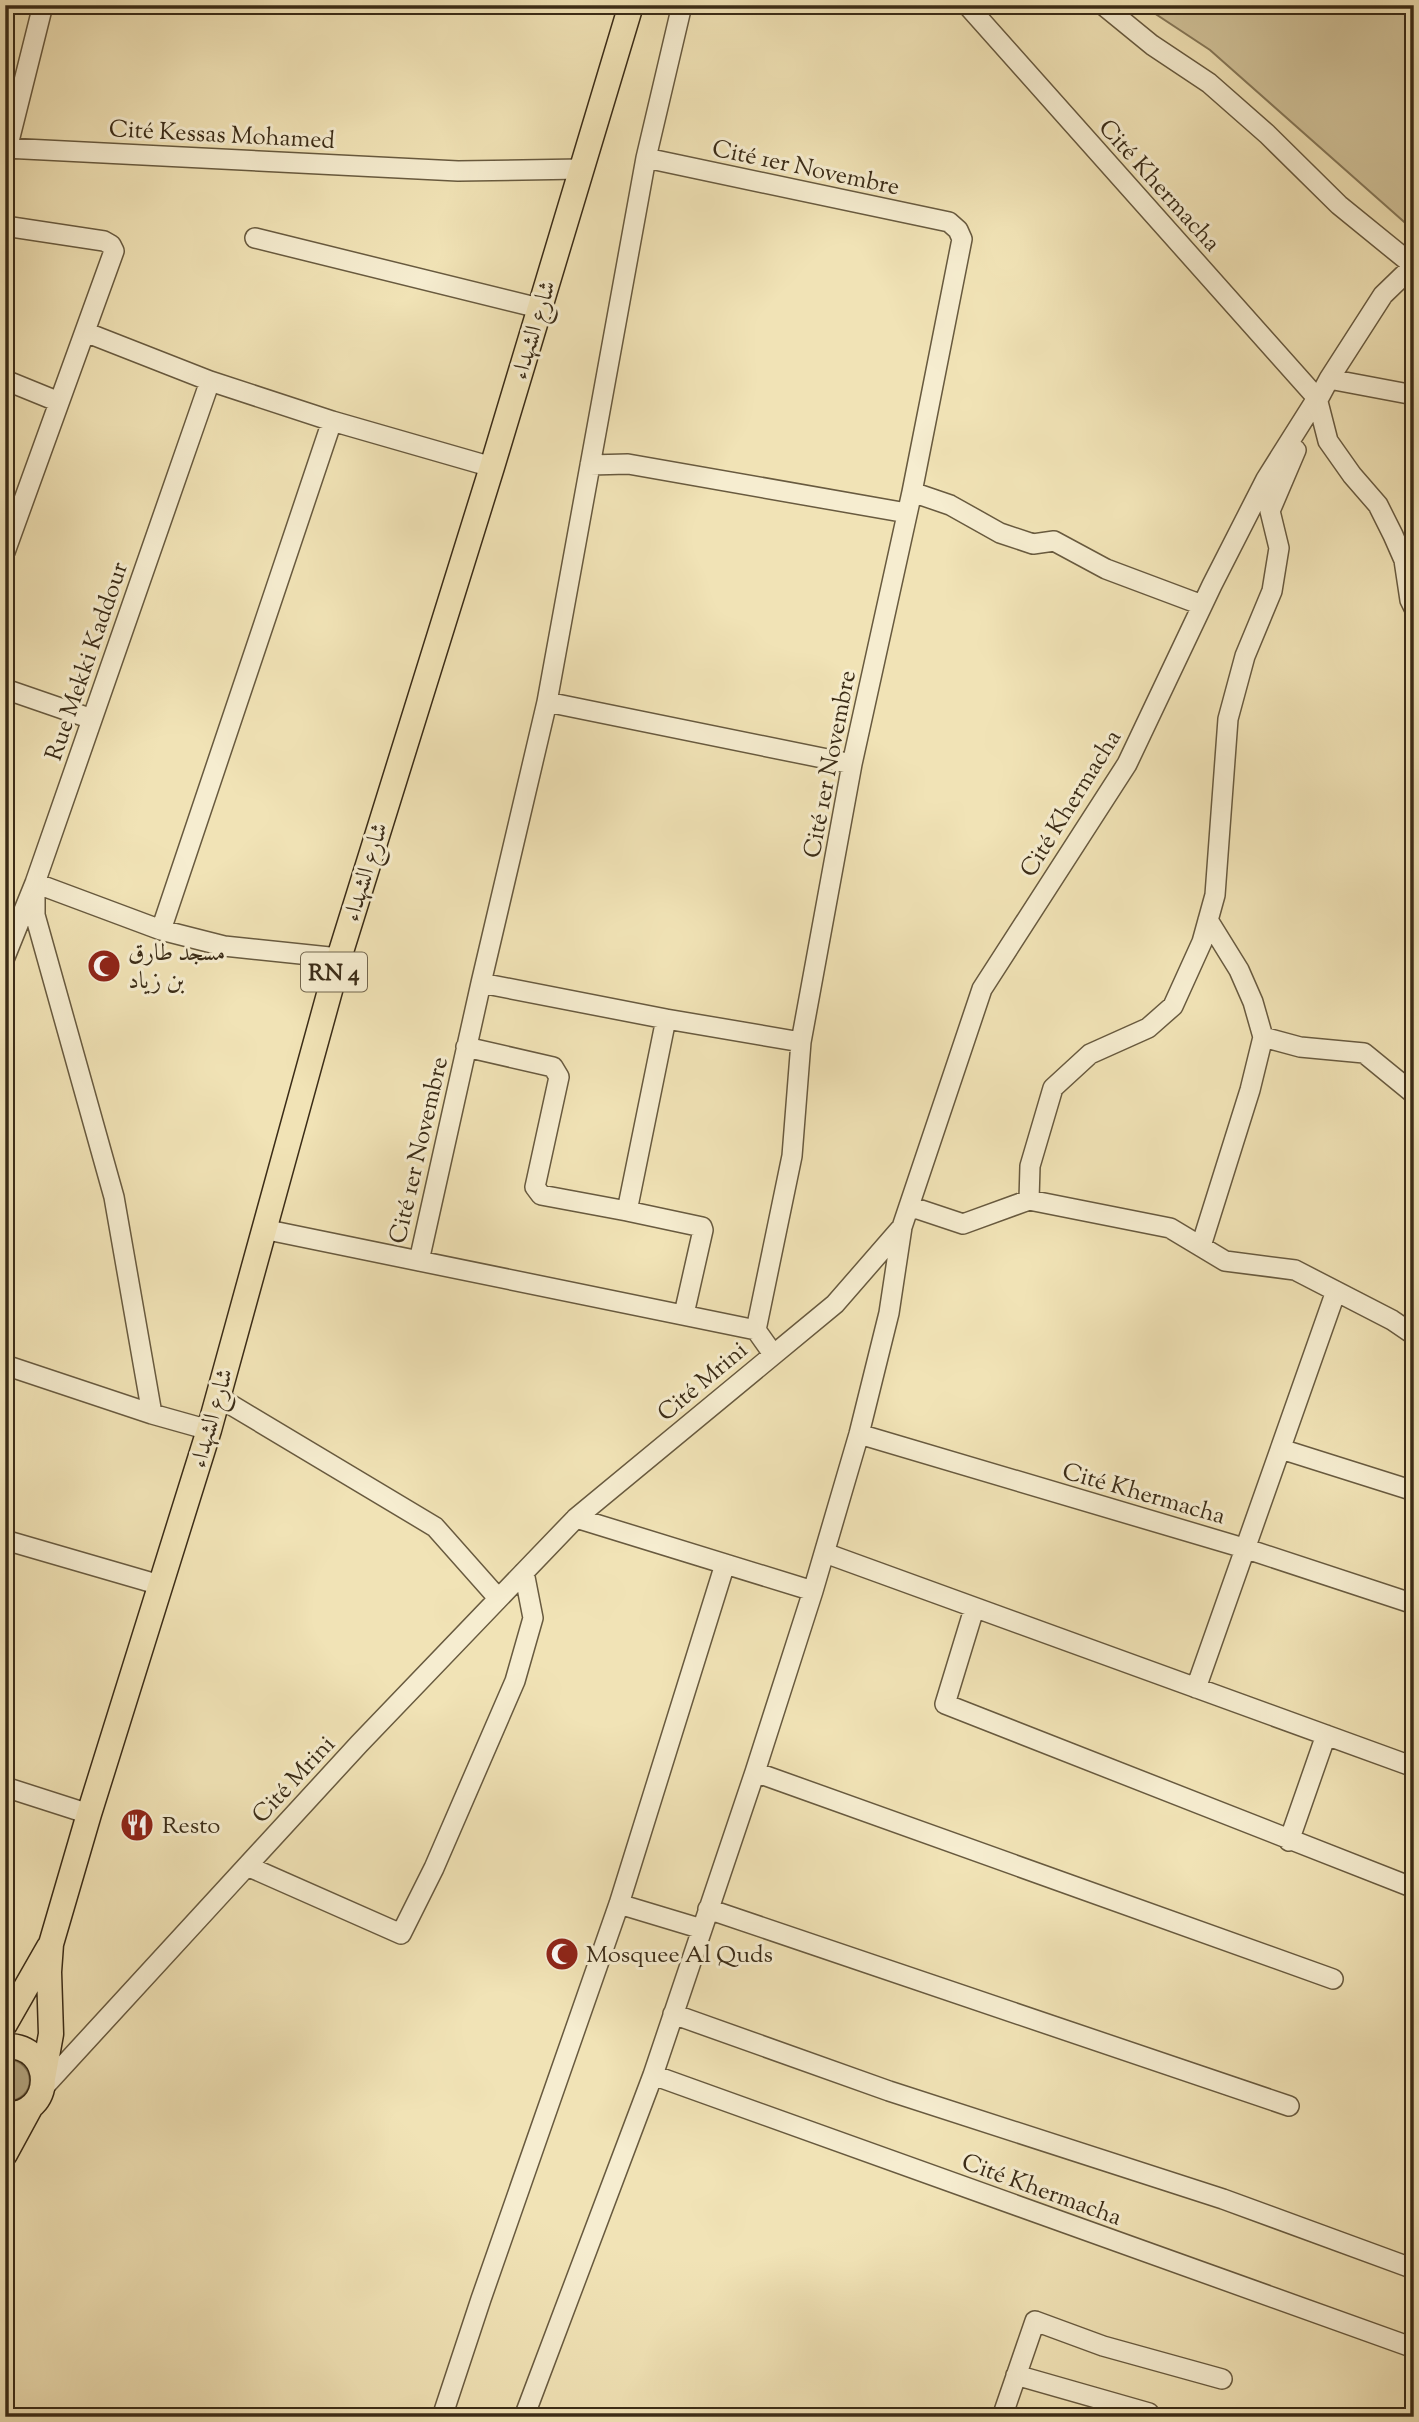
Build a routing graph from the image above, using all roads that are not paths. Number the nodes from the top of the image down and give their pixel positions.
1 (43, 5) edge
2 (631, 5) edge
3 (682, 5) edge
4 (967, 5) edge
5 (1103, 5) edge
6 (6, 148) edge
7 (646, 158) junction
8 (582, 169) junction
9 (5, 226) edge
10 (255, 238) dead end
11 (1413, 266) edge
12 (539, 308) junction
13 (85, 332) junction
14 (1329, 379) junction
15 (5, 380) edge
16 (211, 381) junction
17 (1414, 395) edge
18 (1317, 398) junction
19 (59, 402) junction
20 (332, 421) junction
21 (590, 465) junction
22 (492, 467) junction
23 (912, 492) junction
24 (907, 513) junction
25 (6, 545) edge
26 (1202, 605) junction
27 (1414, 608) edge
28 (5, 689) edge
29 (547, 702) junction
30 (92, 719) junction
31 (852, 764) junction
32 (35, 883) junction
33 (1208, 920) junction
34 (161, 930) junction
35 (5, 957) edge
36 (339, 958) junction
37 (481, 983) junction
38 (666, 1019) junction
39 (1264, 1037) junction
40 (801, 1042) junction
41 (466, 1047) junction
42 (1414, 1094) edge
43 (1028, 1200) junction
44 (909, 1206) junction
45 (627, 1211) junction
46 (902, 1227) junction
47 (263, 1229) junction
48 (1201, 1246) junction
49 (419, 1261) junction
50 (1336, 1291) junction
51 (684, 1314) junction
52 (1414, 1317) edge
53 (1392, 1320) junction
54 (756, 1330) junction
55 (1414, 1335) edge
56 (773, 1354) junction
57 (5, 1365) edge
58 (218, 1396) junction
59 (152, 1413) junction
60 (209, 1430) junction
61 (859, 1434) junction
62 (1281, 1449) junction
63 (1414, 1491) edge
64 (576, 1518) junction
65 (5, 1540) edge
66 (1247, 1549) junction
67 (825, 1553) junction
68 (725, 1564) junction
69 (524, 1572) junction
70 (160, 1585) junction
71 (813, 1591) junction
72 (498, 1598) junction
73 (1414, 1604) edge
74 (974, 1609) junction
75 (1196, 1688) junction
76 (1325, 1735) junction
77 (1414, 1767) edge
78 (755, 1772) junction
79 (5, 1787) edge
80 (89, 1814) junction
81 (1289, 1841) junction
82 (247, 1866) junction
83 (1414, 1888) edge
84 (619, 1904) junction
85 (708, 1909) junction
86 (702, 1929) junction
87 (51, 1944) junction
88 (1333, 1979) dead end
89 (673, 2014) junction
90 (5, 2024) edge
91 (5, 2046) edge
92 (653, 2075) junction
93 (39, 2091) junction
94 (1289, 2106) dead end
95 (5, 2115) edge
96 (5, 2154) edge
97 (1414, 2269) edge
98 (1414, 2348) edge
99 (1016, 2375) junction
100 (1222, 2379) dead end
101 (1149, 2413) dead end
102 (442, 2417) edge
103 (524, 2417) edge
104 (1002, 2417) edge

1 - 6 street, Cité Kessas Mohamed
2 - 8 main road, شارع الشهداء / RN 4
3 - 7 street
4 - 18 street, Cité Khermacha
5 - 11 street
6 - 8 street, Cité Kessas Mohamed
7 - 21 street, Cité 1er Novembre
7 - 23 street, Cité 1er Novembre
8 - 12 main road, شارع الشهداء / RN 4
9 - 13 street
10 - 12 street
11 - 14 street
12 - 22 main road, شارع الشهداء / RN 4
13 - 16 street
13 - 19 street
14 - 17 street
14 - 18 street
15 - 19 street
16 - 20 street
16 - 30 street, Rue Mekki Kaddour
18 - 26 street, Cité Khermacha
18 - 27 street, Cité Khermacha
18 - 33 street
19 - 25 street
20 - 22 street
20 - 34 street
21 - 24 street
21 - 29 street, Cité 1er Novembre
22 - 36 main road, شارع الشهداء / RN 4
23 - 24 street, Cité 1er Novembre
23 - 26 street
24 - 31 street, Cité 1er Novembre
26 - 44 street, Cité Khermacha
28 - 30 street
29 - 31 street
29 - 37 street, Cité 1er Novembre
30 - 32 street, Rue Mekki Kaddour
31 - 40 street, Cité 1er Novembre
32 - 34 street
32 - 35 street, Rue Mekki Kaddour
32 - 59 street
33 - 39 street
33 - 43 street
34 - 36 street
36 - 47 main road, شارع الشهداء / RN 4
37 - 38 street
37 - 41 street, Cité 1er Novembre
38 - 40 street
38 - 45 street
39 - 42 street
39 - 48 street
40 - 54 street, Cité 1er Novembre
41 - 45 street
41 - 49 street, Cité 1er Novembre
43 - 44 street
43 - 48 street
44 - 46 street, Cité Khermacha
45 - 51 street
46 - 56 street, Cité Mrini
46 - 61 street, Cité Khermacha
47 - 49 street
47 - 58 main road, شارع الشهداء / RN 4
48 - 50 street
49 - 51 street
50 - 53 street
50 - 62 street
51 - 54 street
52 - 53 street
53 - 55 street
54 - 56 street
56 - 64 street, Cité Mrini
57 - 59 street
58 - 60 main road, شارع الشهداء / RN 4
58 - 72 street
59 - 60 street
60 - 70 main road, شارع الشهداء / RN 4
61 - 66 street, Cité Khermacha
61 - 67 street, Cité Khermacha
62 - 63 street
62 - 66 street
64 - 68 street
64 - 69 street, Cité Mrini
65 - 70 street
66 - 73 street, Cité Khermacha
66 - 75 street
67 - 71 street, Cité Khermacha
67 - 74 street
68 - 71 street
68 - 84 street
69 - 72 street, Cité Mrini
69 - 82 street
70 - 80 main road, شارع الشهداء / RN 4
71 - 78 street, Cité Khermacha
72 - 82 street, Cité Mrini
74 - 75 street
74 - 81 street
75 - 76 street
76 - 77 street
76 - 81 street
78 - 85 street, Cité Khermacha
78 - 88 street
79 - 80 street
80 - 87 main road, شارع الشهداء / RN 4
81 - 83 street
82 - 93 street, Cité Mrini
84 - 86 street
84 - 102 street
85 - 86 street, Cité Khermacha
85 - 94 street
86 - 89 street, Cité Khermacha
87 - 90 main road
87 - 93 main road, RN 4
89 - 92 street, Cité Khermacha
89 - 97 street, Cité Khermacha
91 - 93 main road
92 - 98 street, Cité Khermacha
92 - 103 street, Cité Khermacha
93 - 95 main road
93 - 96 main road, RN 4
99 - 100 street
99 - 101 street
99 - 104 street

